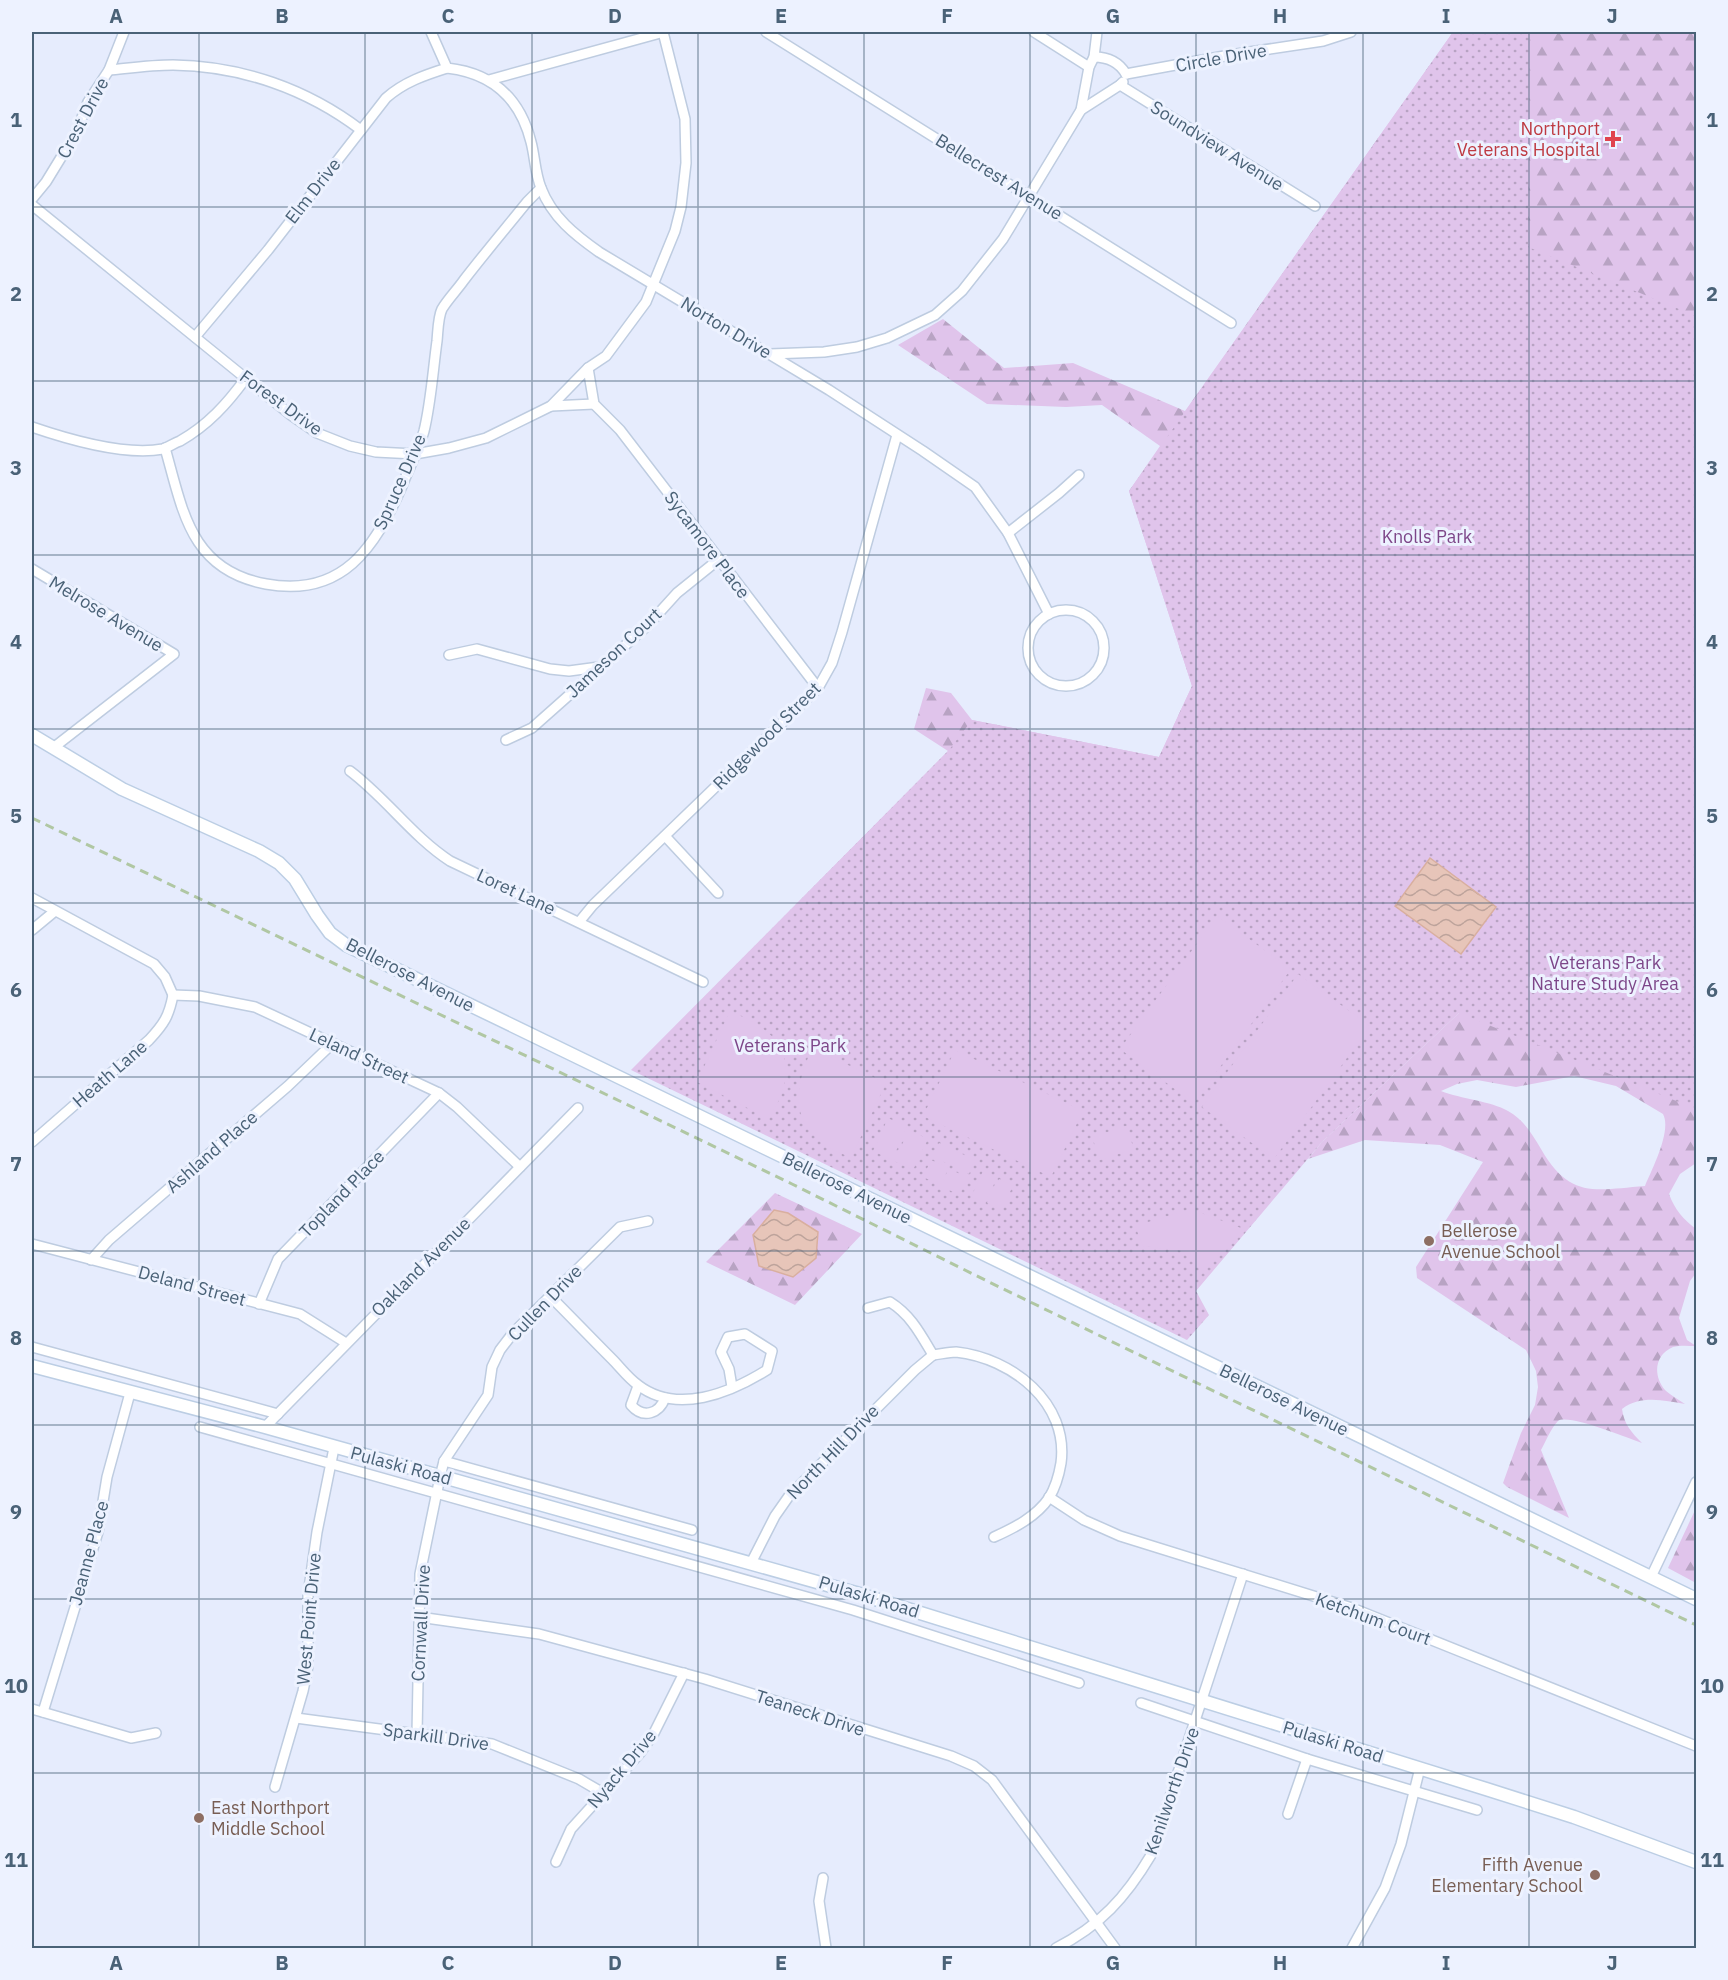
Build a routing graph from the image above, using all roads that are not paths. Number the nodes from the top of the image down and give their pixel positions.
1 (124, 32) edge
2 (431, 32) edge
3 (663, 32) edge
4 (766, 32) edge
5 (1034, 32) edge
6 (1097, 32) edge
7 (1351, 32) edge
8 (1094, 57) junction
9 (1089, 67) junction
10 (447, 68) junction
11 (109, 70) junction
12 (1126, 74) junction
13 (489, 80) junction
14 (1120, 85) junction
15 (1081, 110) junction
16 (361, 130) junction
17 (541, 188) junction
18 (1028, 196) junction
19 (32, 198) edge
20 (32, 205) edge
21 (1315, 206) dead end
22 (654, 285) junction
23 (1231, 322) dead end
24 (195, 337) junction
25 (770, 354) junction
26 (588, 368) junction
27 (246, 378) junction
28 (594, 404) junction
29 (551, 406) junction
30 (32, 427) edge
31 (897, 435) junction
32 (165, 448) junction
33 (415, 454) junction
34 (1079, 475) dead end
35 (1008, 533) junction
36 (718, 560) junction
37 (32, 569) edge
38 (1049, 614) junction
39 (449, 655) dead end
40 (599, 667) junction
41 (818, 688) junction
42 (32, 735) edge
43 (506, 740) dead end
44 (53, 748) junction
45 (351, 771) dead end
46 (665, 836) junction
47 (718, 893) dead end
48 (32, 898) edge
49 (55, 910) junction
50 (579, 922) junction
51 (32, 930) edge
52 (703, 982) dead end
53 (173, 995) junction
54 (333, 1043) junction
55 (439, 1093) junction
56 (578, 1108) dead end
57 (32, 1142) edge
58 (520, 1167) junction
59 (648, 1221) dead end
60 (32, 1244) edge
61 (91, 1260) junction
62 (550, 1296) junction
63 (259, 1304) junction
64 (868, 1308) dead end
65 (346, 1342) junction
66 (32, 1347) edge
67 (933, 1355) junction
68 (32, 1366) edge
69 (638, 1386) junction
70 (732, 1387) junction
71 (130, 1393) junction
72 (665, 1398) junction
73 (278, 1414) junction
74 (200, 1426) dead end
75 (265, 1427) junction
76 (334, 1448) junction
77 (444, 1461) junction
78 (332, 1464) junction
79 (440, 1477) junction
80 (1696, 1482) edge
81 (437, 1494) junction
82 (1049, 1497) junction
83 (692, 1530) dead end
84 (994, 1537) dead end
85 (751, 1563) junction
86 (1244, 1574) junction
87 (1651, 1577) junction
88 (856, 1593) junction
89 (1696, 1599) edge
90 (852, 1610) junction
91 (419, 1617) junction
92 (1034, 1648) junction
93 (1028, 1666) junction
94 (684, 1673) junction
95 (1079, 1683) dead end
96 (1203, 1701) junction
97 (1142, 1702) dead end
98 (32, 1709) edge
99 (43, 1712) junction
100 (296, 1718) junction
101 (1196, 1721) junction
102 (156, 1733) dead end
103 (417, 1734) junction
104 (1696, 1746) edge
105 (1307, 1759) junction
106 (1420, 1768) junction
107 (275, 1787) dead end
108 (1414, 1790) junction
109 (603, 1792) junction
110 (1476, 1810) dead end
111 (1288, 1814) dead end
112 (556, 1862) dead end
113 (1696, 1862) edge
114 (823, 1878) dead end
115 (1097, 1924) junction
116 (826, 1948) edge
117 (1056, 1948) edge
118 (1115, 1948) edge
119 (1352, 1948) edge

1 - 11 street, Crest Drive
2 - 10 street
3 - 13 street
3 - 22 street, Forest Drive
4 - 18 street, Bellecrest Avenue
5 - 9 street
6 - 8 street
7 - 12 street, Circle Drive
8 - 9 street
8 - 12 street
9 - 15 street
10 - 13 street, Norton Drive
10 - 16 street, Elm Drive
11 - 16 street
11 - 19 street, Crest Drive
12 - 14 street
13 - 17 street, Norton Drive
14 - 15 street
14 - 21 street, Soundview Avenue
15 - 18 street
16 - 24 street, Elm Drive
17 - 22 street, Norton Drive
17 - 33 street, Spruce Drive
18 - 23 street, Bellecrest Avenue
18 - 25 street
20 - 24 street, Forest Drive
22 - 25 street, Norton Drive
22 - 26 street, Forest Drive
24 - 27 street, Forest Drive
25 - 31 street, Norton Drive
26 - 28 street
26 - 29 street, Forest Drive
27 - 32 street
27 - 33 street, Forest Drive
28 - 29 street
28 - 36 street, Sycamore Place
29 - 33 street, Forest Drive
30 - 32 street
31 - 35 street, Norton Drive
31 - 41 street, Ridgewood Street
32 - 33 street, Spruce Drive
34 - 35 street
35 - 38 street, Norton Drive
36 - 40 street, Jameson Court
36 - 41 street, Sycamore Place
37 - 44 street, Melrose Avenue
38 - 38 street
39 - 40 street
40 - 43 street, Jameson Court
41 - 46 street, Ridgewood Street
42 - 44 street, Bellerose Avenue
44 - 87 street, Bellerose Avenue
45 - 50 street, Loret Lane
46 - 47 street
46 - 50 street, Ridgewood Street
48 - 49 street
49 - 51 street
49 - 53 street
50 - 52 street, Loret Lane
53 - 54 street, Leland Street
53 - 57 street, Heath Lane
54 - 55 street, Leland Street
54 - 61 street, Ashland Place
55 - 58 street, Leland Street
55 - 63 street, Topland Place
56 - 58 street, Oakland Avenue
58 - 65 street, Oakland Avenue
59 - 62 street, Cullen Drive
60 - 61 street, Deland Street
61 - 63 street, Deland Street
62 - 69 street
62 - 77 street, Cullen Drive
63 - 65 street, Deland Street
64 - 67 street
65 - 73 street, Oakland Avenue
66 - 73 street
67 - 82 street
67 - 85 street, North Hill Drive
68 - 71 street, Pulaski Road
69 - 72 street
69 - 72 street
70 - 70 street
70 - 72 street
71 - 75 street, Pulaski Road
71 - 99 street, Jeanne Place
73 - 75 street, Oakland Avenue
74 - 78 street
75 - 76 street, Pulaski Road
76 - 78 street, West Point Drive
76 - 79 street, Pulaski Road
77 - 79 street, Cullen Drive
77 - 83 street
78 - 81 street
78 - 100 street, West Point Drive
79 - 81 street, Cornwall Drive
79 - 85 street, Pulaski Road
80 - 87 street
81 - 90 street
81 - 91 street, Cornwall Drive
82 - 84 street
82 - 86 street, Ketchum Court
85 - 88 street, Pulaski Road
86 - 96 street, Kenilworth Drive
86 - 104 street, Ketchum Court
87 - 89 street, Bellerose Avenue
88 - 90 street
88 - 92 street, Pulaski Road
90 - 93 street
91 - 94 street, Teaneck Drive
91 - 103 street, Cornwall Drive
92 - 93 street
92 - 96 street, Pulaski Road
93 - 95 street
94 - 109 street, Nyack Drive
94 - 115 street, Teaneck Drive
96 - 101 street, Kenilworth Drive
96 - 106 street, Pulaski Road
97 - 101 street
98 - 99 street
99 - 102 street
100 - 103 street, Sparkill Drive
100 - 107 street, West Point Drive
101 - 105 street
101 - 115 street, Kenilworth Drive
103 - 109 street, Sparkill Drive
105 - 108 street
105 - 111 street
106 - 108 street
106 - 113 street, Pulaski Road
108 - 110 street
108 - 119 street
109 - 112 street, Nyack Drive
114 - 116 street
115 - 117 street, Kenilworth Drive
115 - 118 street, Teaneck Drive

